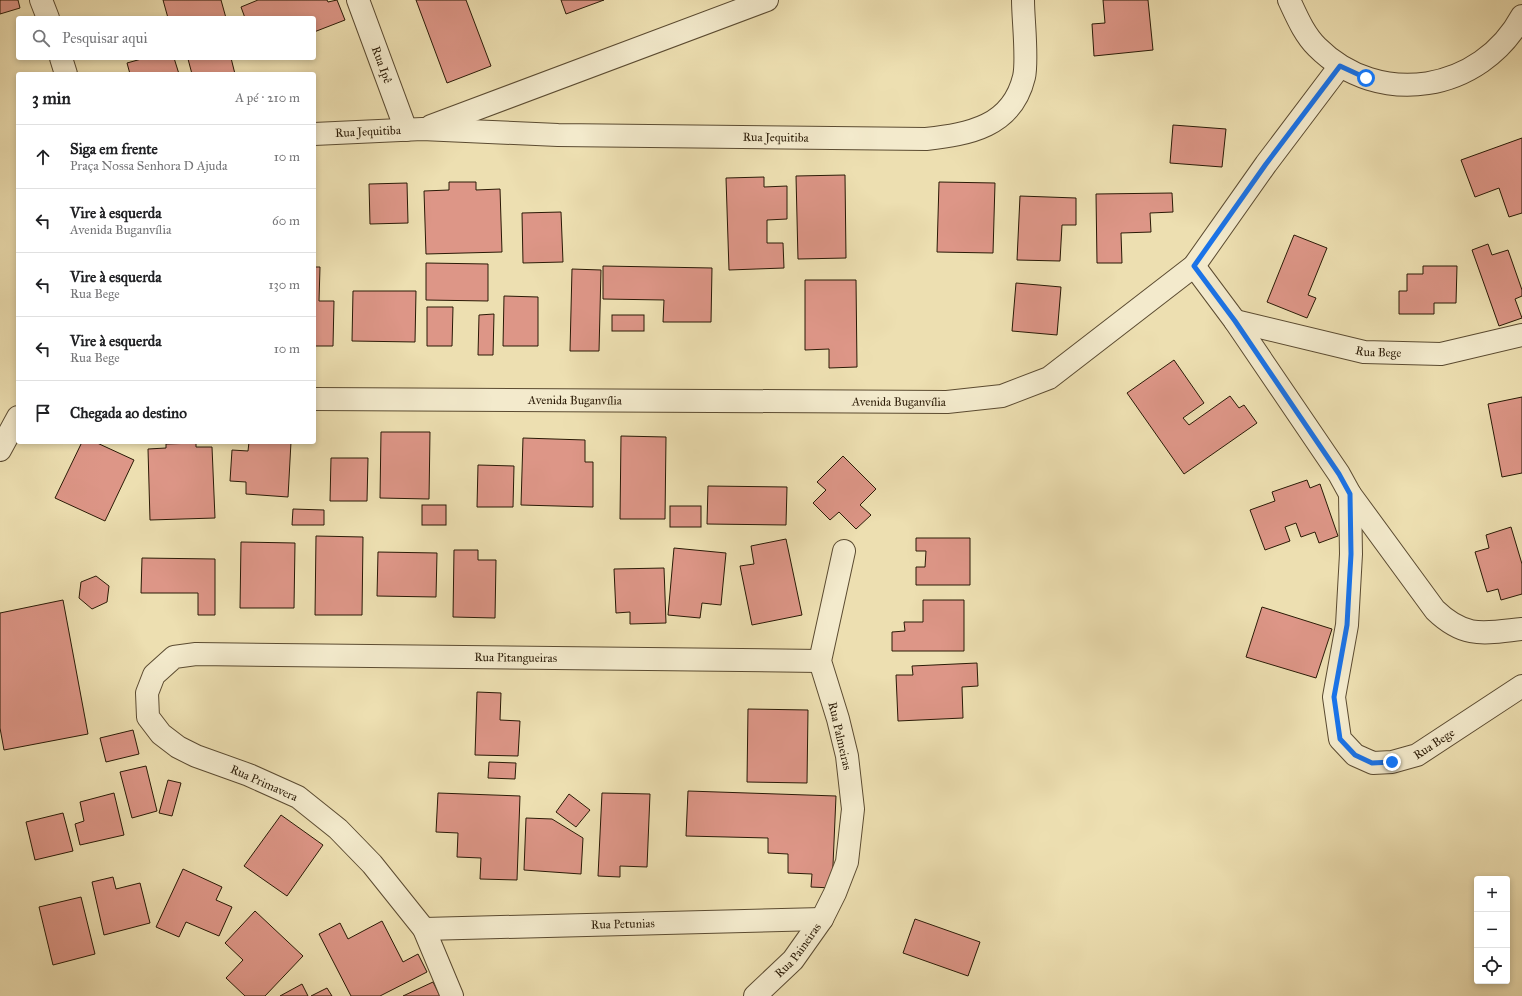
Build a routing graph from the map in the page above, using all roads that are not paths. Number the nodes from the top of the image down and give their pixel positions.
1 (41, 0) edge
2 (358, 0) edge
3 (767, 0) edge
4 (1023, 0) edge
5 (1289, 0) edge
6 (47, 16) edge
7 (1522, 16) edge
8 (62, 60) edge
9 (1340, 66) junction
10 (66, 72) edge
11 (414, 129) junction
12 (316, 134) edge
13 (1194, 266) junction
14 (1235, 321) junction
15 (1522, 334) edge
16 (316, 399) edge
17 (16, 421) edge
18 (0, 450) edge
19 (1350, 494) junction
20 (844, 551) dead end
21 (1522, 629) edge
22 (212, 654) joint
23 (820, 661) junction
24 (1522, 686) edge
25 (822, 919) junction
26 (424, 929) junction
27 (452, 996) edge
28 (755, 996) edge

1 - 6 street
2 - 11 street, Rua Ipê
3 - 11 street, Rua Jequitiba
4 - 11 street, Rua Jequitiba
5 - 9 street
7 - 9 street
8 - 10 street
9 - 13 street, Avenida Buganvília
11 - 12 street, Rua Jequitiba
13 - 14 street, Rua Bege
13 - 16 street, Avenida Buganvília
14 - 15 street, Rua Bege
14 - 19 street, Rua Bege
17 - 18 street
19 - 21 street
19 - 24 street, Rua Bege
20 - 23 street, Rua Palmeiras
22 - 23 street, Rua Pitangueiras
22 - 26 street, Rua Primavera
23 - 25 street, Rua Palmeiras
25 - 26 street, Rua Petunias
25 - 28 street, Rua Paineiras
26 - 27 street, Rua Primavera

